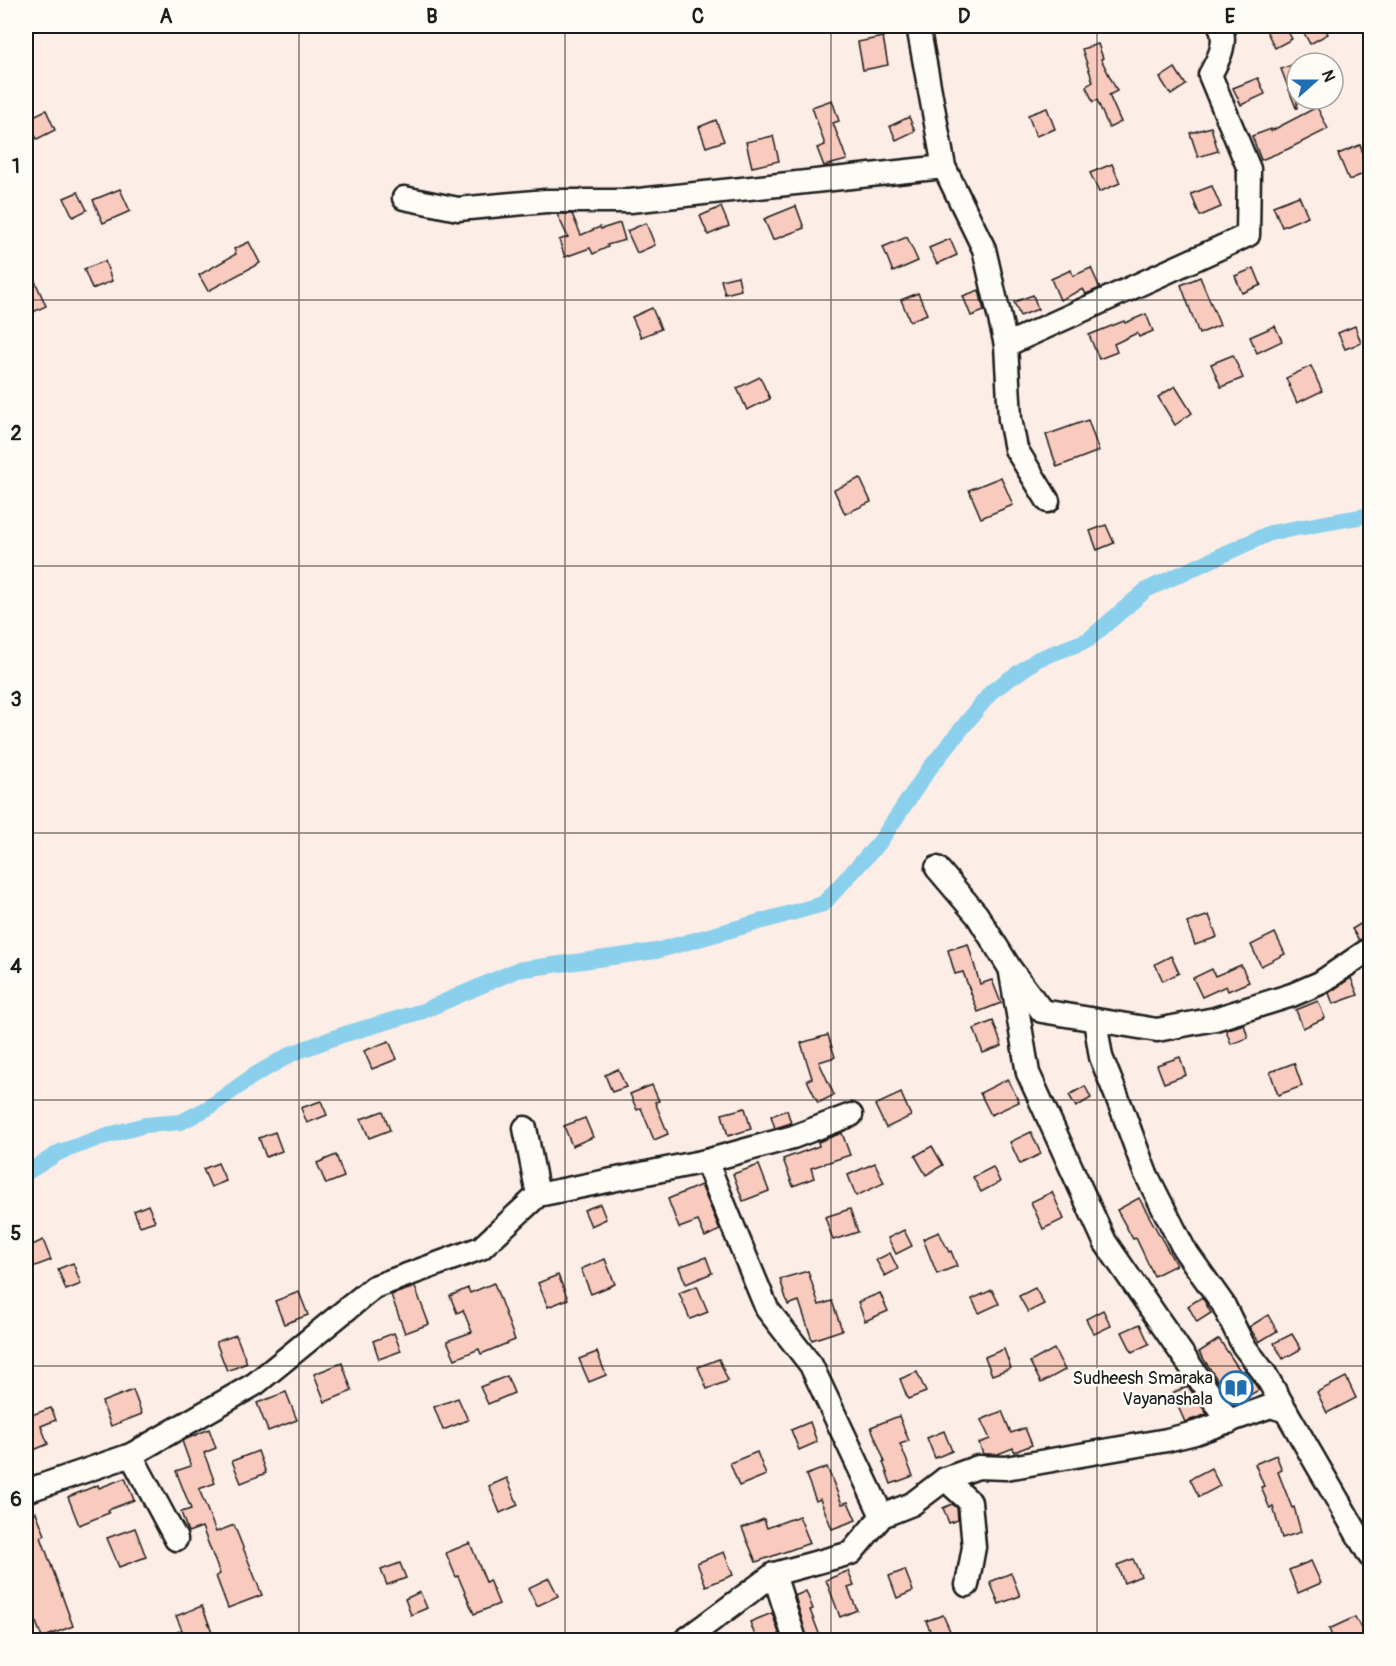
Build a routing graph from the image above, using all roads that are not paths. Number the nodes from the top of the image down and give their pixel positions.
1 (918, 26) edge
2 (1220, 26) edge
3 (944, 167) junction
4 (404, 198) dead end
5 (1006, 345) junction
6 (1048, 501) dead end
7 (937, 868) dead end
8 (1371, 949) edge
9 (1011, 970) junction
10 (1095, 1020) junction
11 (850, 1115) dead end
12 (525, 1128) dead end
13 (706, 1161) junction
14 (538, 1195) junction
15 (1286, 1411) junction
16 (1229, 1422) junction
17 (131, 1455) junction
18 (945, 1479) junction
19 (26, 1491) edge
20 (882, 1516) junction
21 (176, 1539) dead end
22 (1371, 1556) edge
23 (774, 1574) junction
24 (967, 1585) dead end
25 (685, 1641) edge
26 (795, 1641) edge

1 - 3 street
2 - 5 street
3 - 4 street
3 - 5 street
5 - 6 street
7 - 9 street
8 - 10 street
9 - 10 street
9 - 16 street
10 - 15 street
11 - 13 street
12 - 14 street
13 - 14 street
13 - 20 street
14 - 17 street
15 - 16 street
15 - 22 street
16 - 18 street
17 - 19 street
17 - 21 street
18 - 20 street
18 - 24 street
20 - 23 street
23 - 25 street
23 - 26 street

